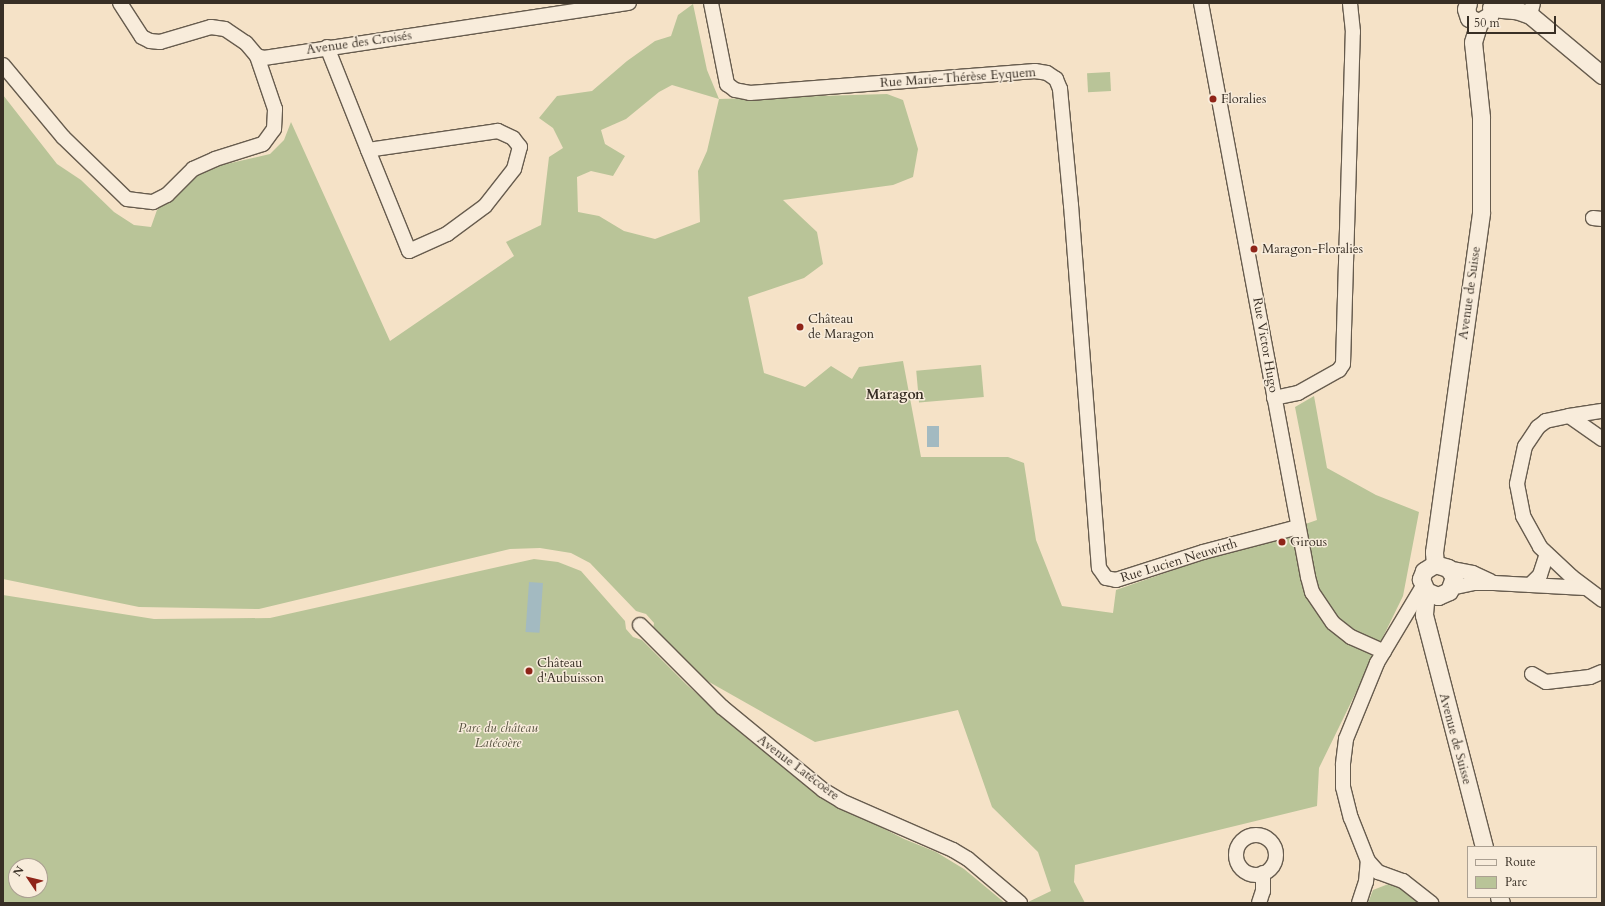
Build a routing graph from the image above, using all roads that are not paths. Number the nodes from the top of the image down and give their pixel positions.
1 (120, 3) edge
2 (629, 3) edge
3 (711, 3) edge
4 (1201, 3) edge
5 (1350, 3) edge
6 (1467, 3) edge
7 (1490, 6) edge
8 (1532, 9) edge
9 (1479, 22) junction
10 (327, 47) junction
11 (257, 56) junction
12 (3, 65) edge
13 (1602, 75) edge
14 (368, 150) junction
15 (1086, 389) joint
16 (1274, 398) junction
17 (1602, 411) edge
18 (1569, 416) junction
19 (1602, 439) edge
20 (1298, 527) junction
21 (1547, 554) junction
22 (1442, 566) junction
23 (1494, 583) junction
24 (1530, 585) junction
25 (1585, 588) junction
26 (1424, 589) junction
27 (1448, 591) junction
28 (1602, 600) edge
29 (640, 625) dead end
30 (1428, 630) junction
31 (1384, 652) junction
32 (1602, 672) edge
33 (1532, 674) dead end
34 (1484, 846) edge
35 (1368, 862) junction
36 (1263, 873) dead end
37 (1020, 903) edge
38 (1259, 903) edge
39 (1358, 903) edge
40 (1431, 903) edge

1 - 11 street
2 - 10 street, Avenue des Croisés
3 - 15 street, Rue Marie-Thérèse Eyquem
4 - 16 street, Rue Victor Hugo
5 - 16 street
6 - 9 street
7 - 8 street
7 - 9 street
8 - 13 street
9 - 22 street, Avenue de Suisse
10 - 11 street, Avenue des Croisés
10 - 14 street
11 - 12 street
14 - 14 street
15 - 20 street, Rue Lucien Neuwirth
16 - 20 street, Rue Victor Hugo
17 - 18 street
18 - 19 street
18 - 21 street
20 - 31 street, Rue Victor Hugo
21 - 24 street
21 - 25 street
22 - 23 street
22 - 26 street, Avenue de Suisse
22 - 27 street, Avenue de Suisse
23 - 24 street
23 - 27 street
24 - 25 street
25 - 28 street
26 - 27 street
26 - 30 street, Avenue de Suisse
26 - 31 street
27 - 30 street
29 - 37 street, Avenue Latécoère
30 - 34 street, Avenue de Suisse
31 - 35 street
32 - 33 street
35 - 39 street
35 - 40 street
36 - 38 street

